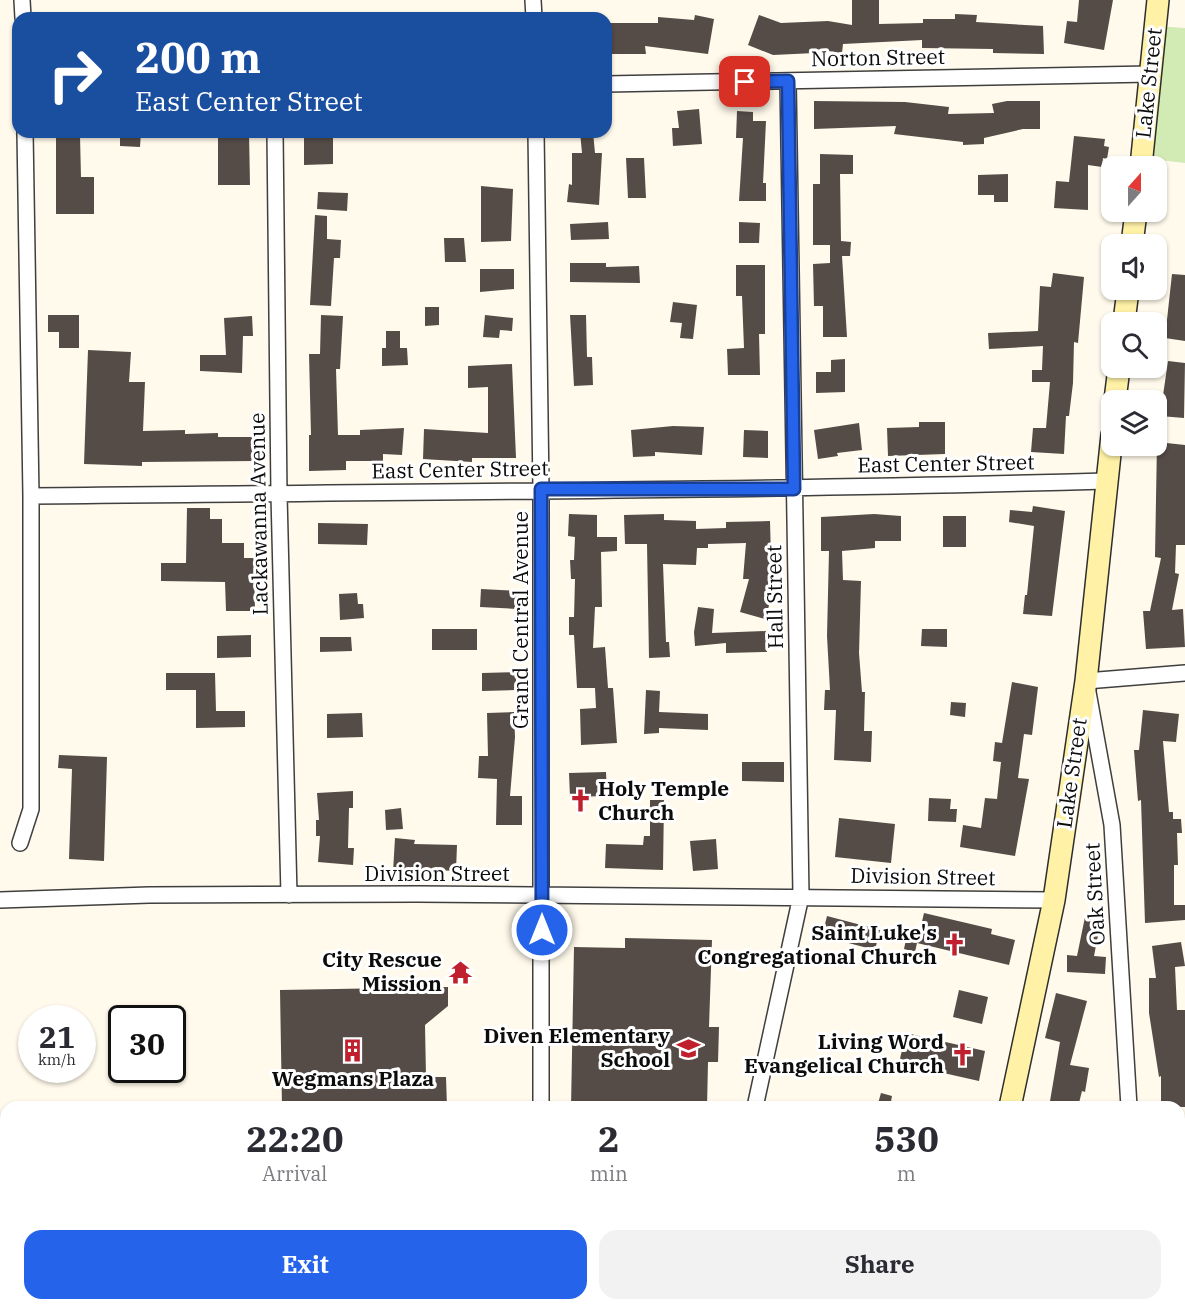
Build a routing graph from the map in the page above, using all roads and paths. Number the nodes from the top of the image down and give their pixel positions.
1 (1158, 0) edge
2 (1150, 74) junction
3 (788, 81) junction
4 (612, 84) edge
5 (24, 138) edge
6 (276, 138) edge
7 (536, 138) edge
8 (1142, 156) edge
9 (1109, 456) edge
10 (1106, 481) junction
11 (541, 489) junction
12 (794, 489) junction
13 (279, 495) junction
14 (31, 496) junction
15 (1185, 673) edge
16 (1086, 681) junction
17 (20, 843) dead end
18 (289, 895) junction
19 (542, 895) junction
20 (801, 896) junction
21 (0, 900) edge
22 (1054, 900) junction
23 (541, 1101) edge
24 (756, 1101) edge
25 (1011, 1101) edge
26 (1129, 1101) edge

1 - 2 main road, Lake Street
2 - 3 street, Norton Street
2 - 8 main road, Lake Street
3 - 4 street, Norton Street
3 - 12 street, Hall Street
5 - 14 street
6 - 13 street, Lackawanna Avenue
7 - 11 street, Grand Central Avenue
9 - 10 main road, Lake Street
10 - 12 street, East Center Street
10 - 16 main road, Lake Street
11 - 12 street, East Center Street
11 - 13 street, East Center Street
11 - 19 street, Grand Central Avenue
12 - 20 street, Hall Street
13 - 14 street, East Center Street
13 - 18 street, Lackawanna Avenue
14 - 17 street
15 - 16 street
16 - 22 main road, Lake Street
16 - 26 street, Oak Street
18 - 19 street, Division Street
18 - 21 street, Division Street
19 - 20 street, Division Street
19 - 23 street, Grand Central Avenue
20 - 22 street, Division Street
20 - 24 street, Hall Street
22 - 25 main road, Lake Street

